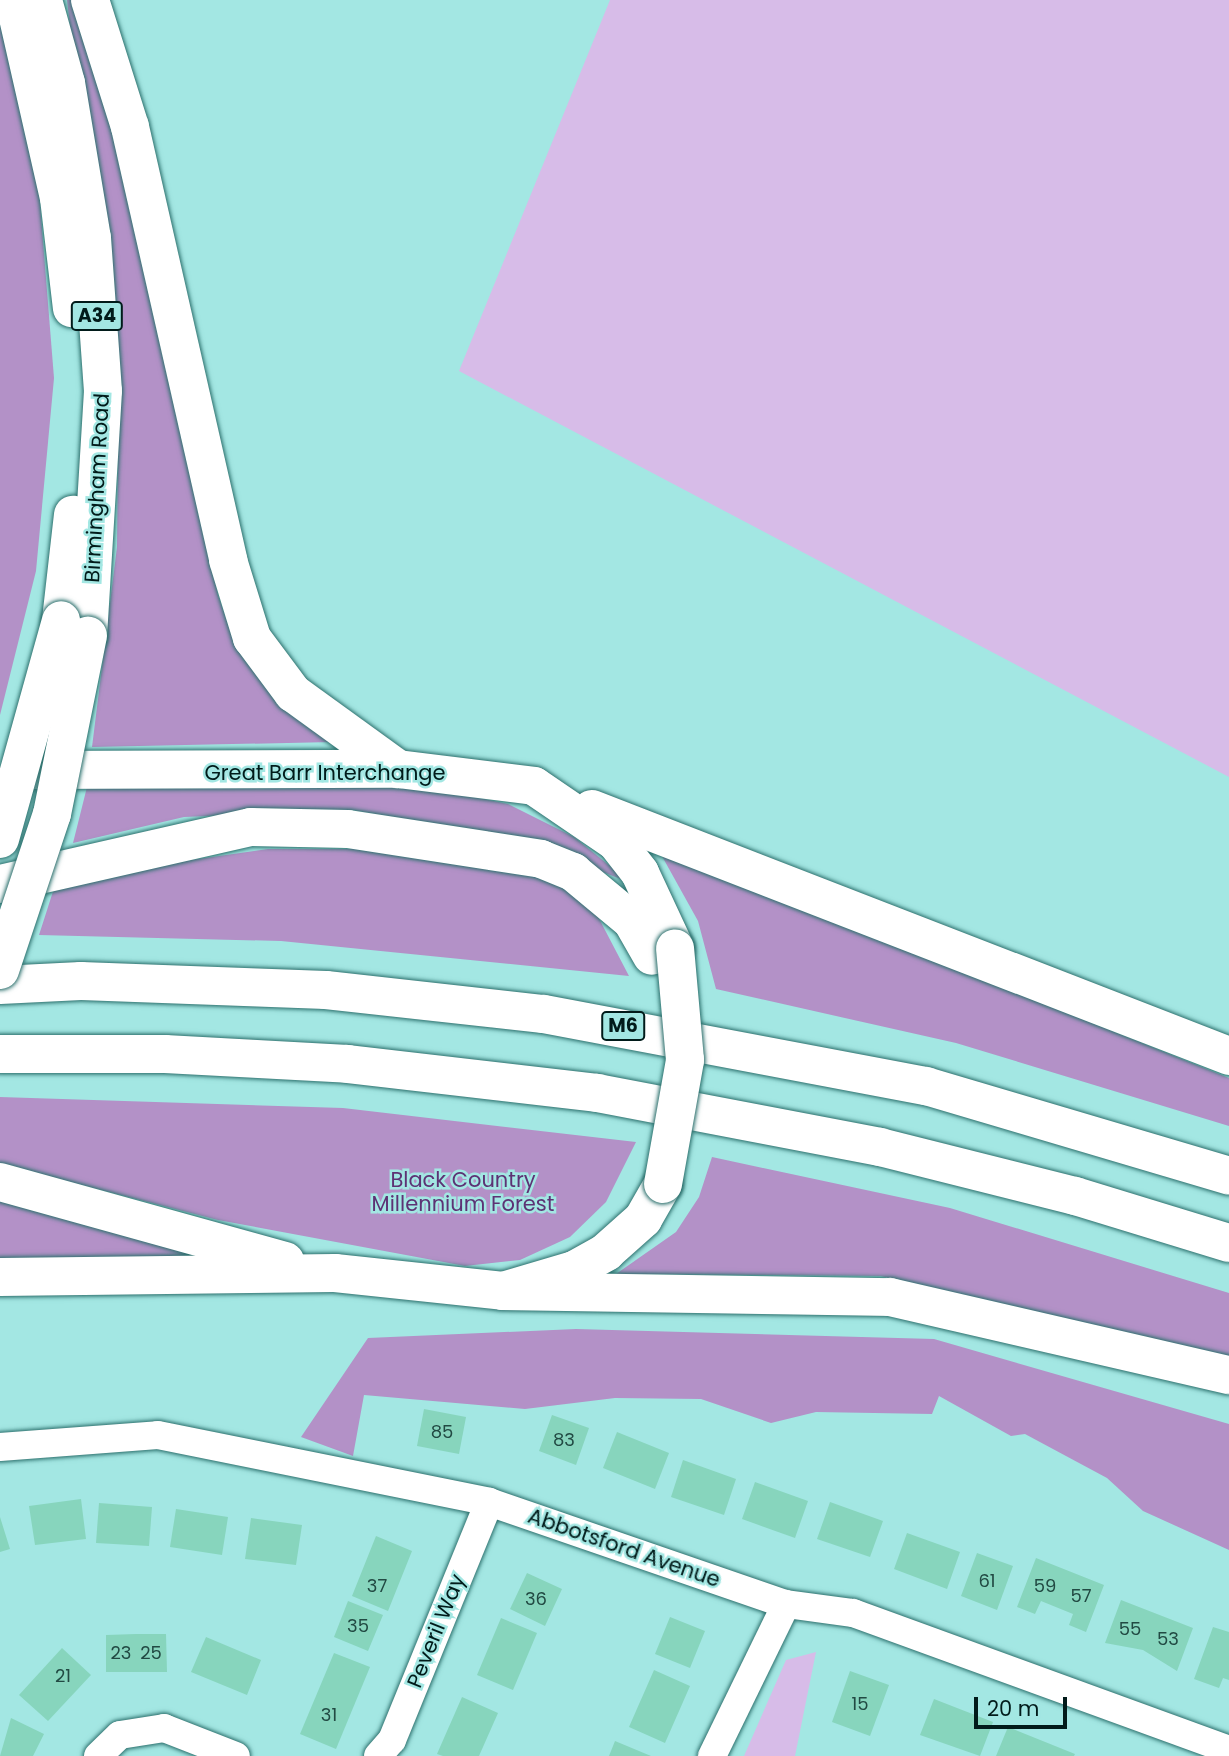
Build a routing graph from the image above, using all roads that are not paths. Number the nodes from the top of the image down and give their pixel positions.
1 (14, 0) edge
2 (43, 0) edge
3 (90, 0) edge
4 (75, 628) junction
5 (398, 769) junction
6 (0, 771) edge
7 (534, 786) junction
8 (0, 839) edge
9 (0, 884) edge
10 (663, 952) junction
11 (0, 970) edge
12 (0, 985) edge
13 (0, 1054) edge
14 (1229, 1056) edge
15 (1229, 1176) edge
16 (0, 1182) edge
17 (1229, 1243) edge
18 (335, 1273) junction
19 (7, 1279) edge
20 (503, 1291) junction
21 (1229, 1375) edge
22 (0, 1447) edge
23 (489, 1502) junction
24 (786, 1604) junction
25 (1197, 1746) edge
26 (1229, 1749) edge
27 (98, 1756) edge
28 (236, 1756) edge
29 (378, 1756) edge
30 (712, 1756) edge

1 - 4 highway, Birmingham Road / A34
2 - 4 highway, Birmingham Road / A34
3 - 5 highway
4 - 8 highway, Birmingham Road / A34, bridge
4 - 11 highway, Birmingham Road / A34, bridge
5 - 6 highway, Great Barr Interchange
5 - 7 highway, Great Barr Interchange
7 - 10 highway, Great Barr Interchange
7 - 14 highway
9 - 10 highway
10 - 20 highway, Great Barr Interchange, bridge
12 - 15 highway, M6
13 - 17 highway
16 - 18 highway
18 - 19 highway, Great Barr Interchange
18 - 20 highway, Great Barr Interchange
20 - 21 highway
22 - 23 street, Abbotsford Avenue
23 - 24 street, Abbotsford Avenue
23 - 29 street, Peveril Way
24 - 25 street, Abbotsford Avenue
24 - 30 street
25 - 26 street, Abbotsford Avenue
27 - 28 street

